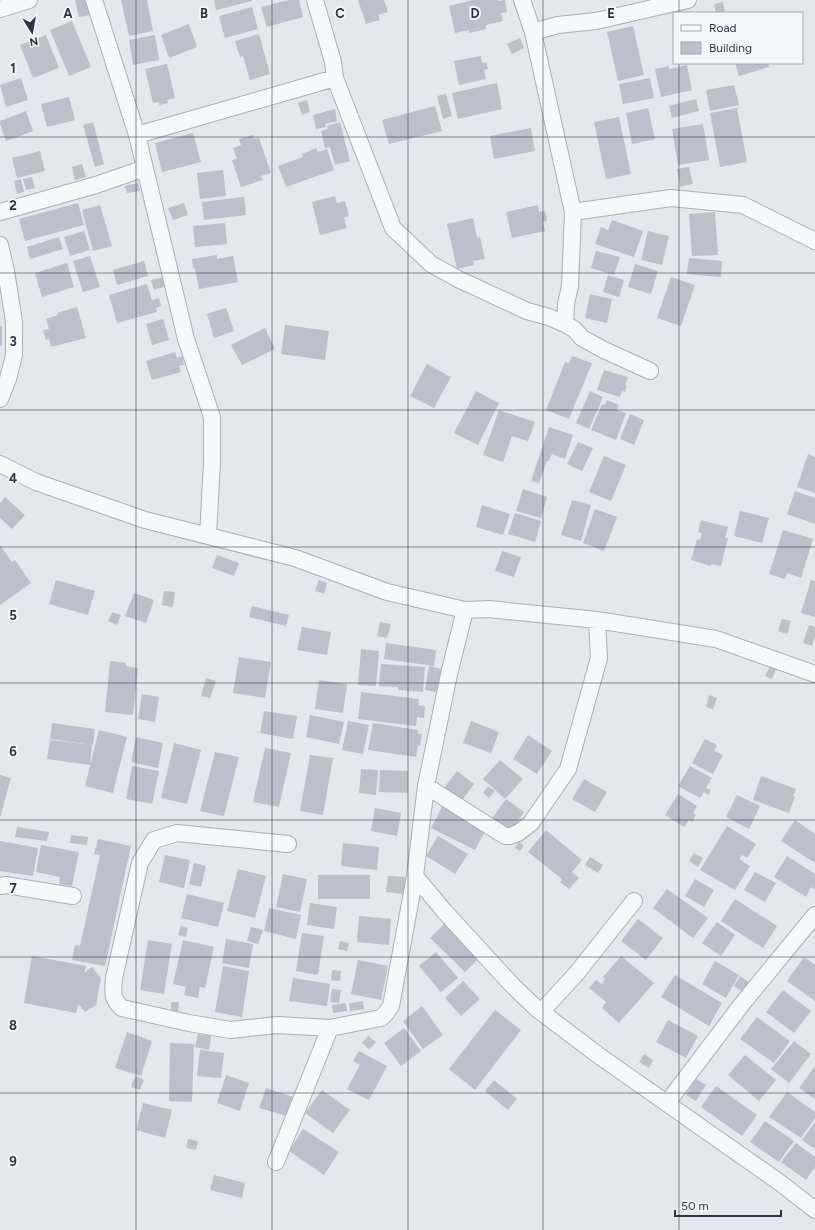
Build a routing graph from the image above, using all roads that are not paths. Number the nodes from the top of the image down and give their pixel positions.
1 (29, 0) edge
2 (94, 0) edge
3 (315, 0) edge
4 (522, 0) edge
5 (688, 0) edge
6 (0, 8) edge
7 (533, 32) junction
8 (335, 78) junction
9 (137, 135) junction
10 (145, 168) junction
11 (0, 212) edge
12 (573, 212) junction
13 (815, 242) edge
14 (0, 244) edge
15 (565, 324) junction
16 (650, 371) dead end
17 (0, 399) edge
18 (0, 464) edge
19 (208, 536) junction
20 (465, 610) junction
21 (598, 620) junction
22 (815, 674) edge
23 (426, 786) junction
24 (288, 844) dead end
25 (415, 876) junction
26 (0, 886) edge
27 (73, 896) dead end
28 (634, 901) dead end
29 (815, 915) edge
30 (541, 1012) junction
31 (330, 1028) junction
32 (667, 1103) junction
33 (276, 1162) dead end
34 (813, 1204) edge

1 - 6 street
2 - 9 street
3 - 8 street
4 - 7 street
5 - 7 street
7 - 12 street
8 - 9 street
8 - 15 street
9 - 10 street
10 - 11 street
10 - 19 street
12 - 13 street
12 - 15 street
14 - 17 street
15 - 16 street
18 - 19 street
19 - 20 street
20 - 21 street
20 - 23 street
21 - 22 street
21 - 23 street
23 - 25 street
24 - 31 street
25 - 30 street
25 - 31 street
26 - 27 street
28 - 30 street
29 - 32 street
30 - 32 street
31 - 33 street
32 - 34 street

